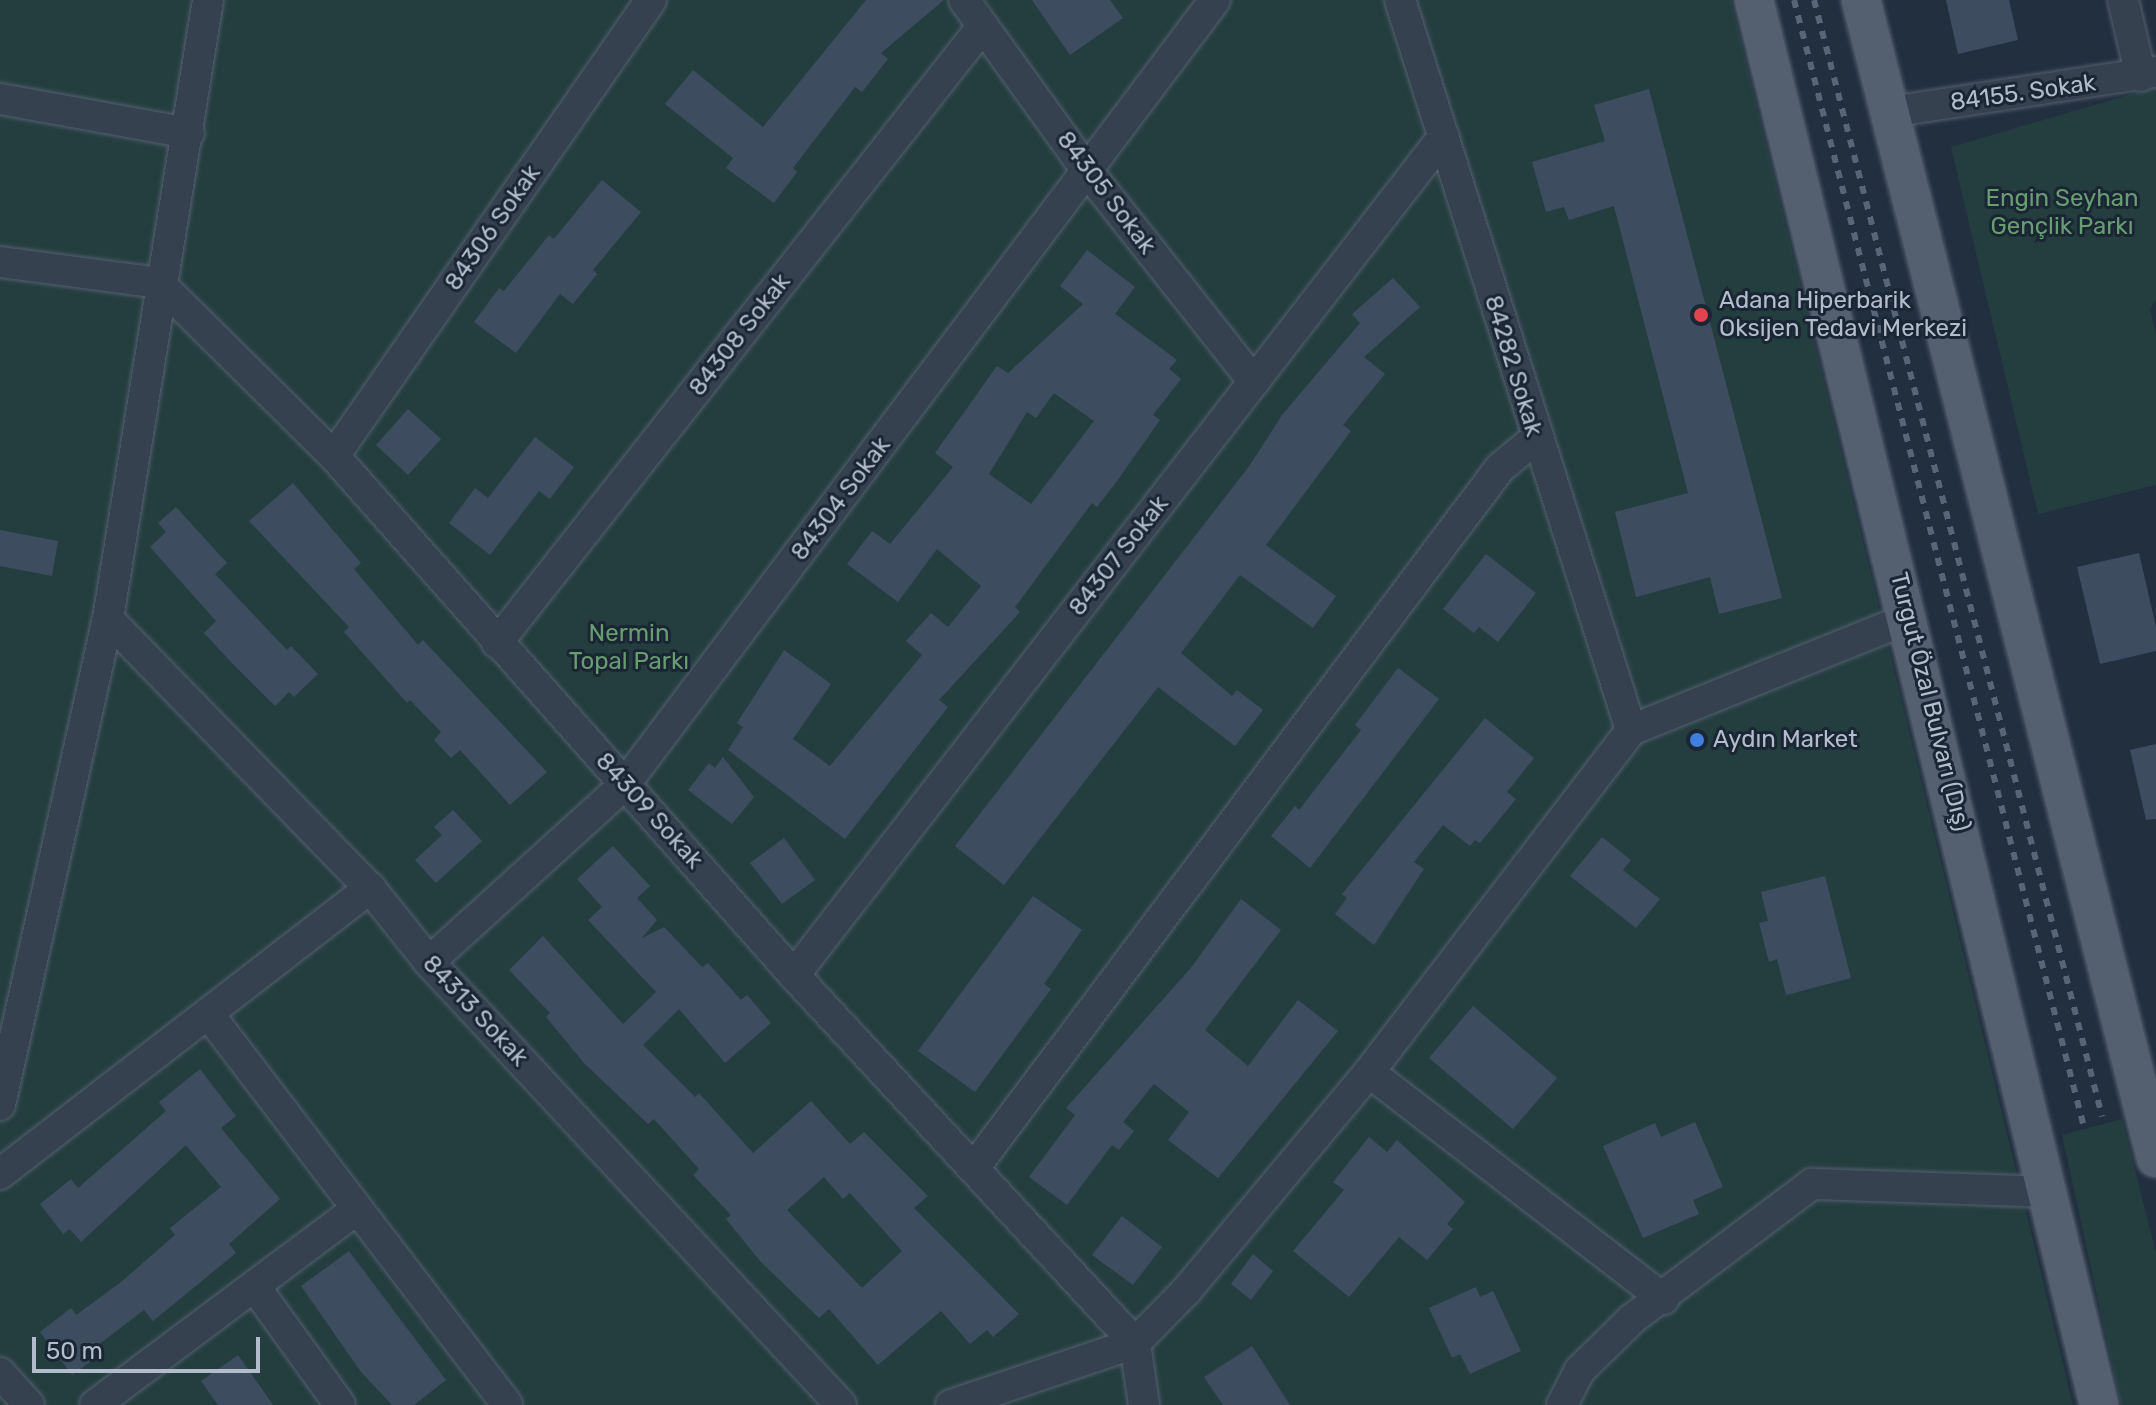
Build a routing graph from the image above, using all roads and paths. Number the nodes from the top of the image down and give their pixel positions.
1 (208, 0) edge
2 (651, 0) edge
3 (964, 0) edge
4 (1215, 0) edge
5 (1400, 0) edge
6 (1754, 0) edge
7 (1861, 0) edge
8 (2123, 0) edge
9 (983, 26) junction
10 (2148, 74) edge
11 (0, 99) edge
12 (1890, 112) junction
13 (189, 133) junction
14 (1444, 136) junction
15 (1089, 173) junction
16 (0, 262) edge
17 (159, 283) junction
18 (1254, 382) junction
19 (1535, 439) junction
20 (334, 456) junction
21 (1909, 618) junction
22 (108, 619) junction
23 (497, 643) junction
24 (1631, 730) junction
25 (625, 784) junction
26 (370, 888) junction
27 (429, 962) junction
28 (794, 975) junction
29 (210, 1016) junction
30 (1369, 1072) junction
31 (0, 1105) edge
32 (2156, 1158) edge
33 (974, 1168) junction
34 (0, 1174) edge
35 (2051, 1192) junction
36 (356, 1210) junction
37 (255, 1287) junction
38 (1664, 1299) junction
39 (1135, 1343) junction
40 (0, 1373) edge
41 (29, 1405) edge
42 (95, 1405) edge
43 (340, 1405) edge
44 (507, 1405) edge
45 (841, 1405) edge
46 (951, 1405) edge
47 (1144, 1405) edge
48 (1562, 1405) edge
49 (2099, 1405) edge

1 - 13 street
2 - 20 street, 84306 Sokak
3 - 9 street, 84305 Sokak
4 - 15 street, 84304 Sokak
5 - 14 street, 84282 Sokak
6 - 21 main road, Turgut Özal Bulvarı (Dış)
7 - 12 main road
8 - 10 street
9 - 15 street, 84305 Sokak
9 - 23 street, 84308 Sokak
10 - 12 street, 84155. Sokak
11 - 13 street
12 - 32 main road
13 - 17 street
14 - 18 street, 84307 Sokak
14 - 19 street, 84282 Sokak
15 - 18 street, 84305 Sokak
15 - 25 street, 84304 Sokak
16 - 17 street
17 - 20 street, 84309 Sokak
17 - 22 street
18 - 28 street, 84307 Sokak
19 - 24 street, 84282 Sokak
19 - 33 street
20 - 23 street, 84309 Sokak
21 - 24 street
21 - 35 main road, Turgut Özal Bulvarı (Dış)
22 - 26 street, 84313 Sokak
22 - 31 street
23 - 25 street, 84309 Sokak
24 - 30 street
25 - 27 street, 84304 Sokak
25 - 28 street, 84309 Sokak
26 - 27 street, 84313 Sokak
26 - 29 street
27 - 45 street, 84313 Sokak
28 - 33 street, 84309 Sokak
29 - 34 street
29 - 36 street
30 - 38 street
30 - 39 street
33 - 39 street, 84309 Sokak
35 - 38 street
35 - 49 main road, Turgut Özal Bulvarı (Dış)
36 - 37 street
36 - 44 street
37 - 42 street
37 - 43 street
38 - 48 street
39 - 46 street
39 - 47 street
40 - 41 street

